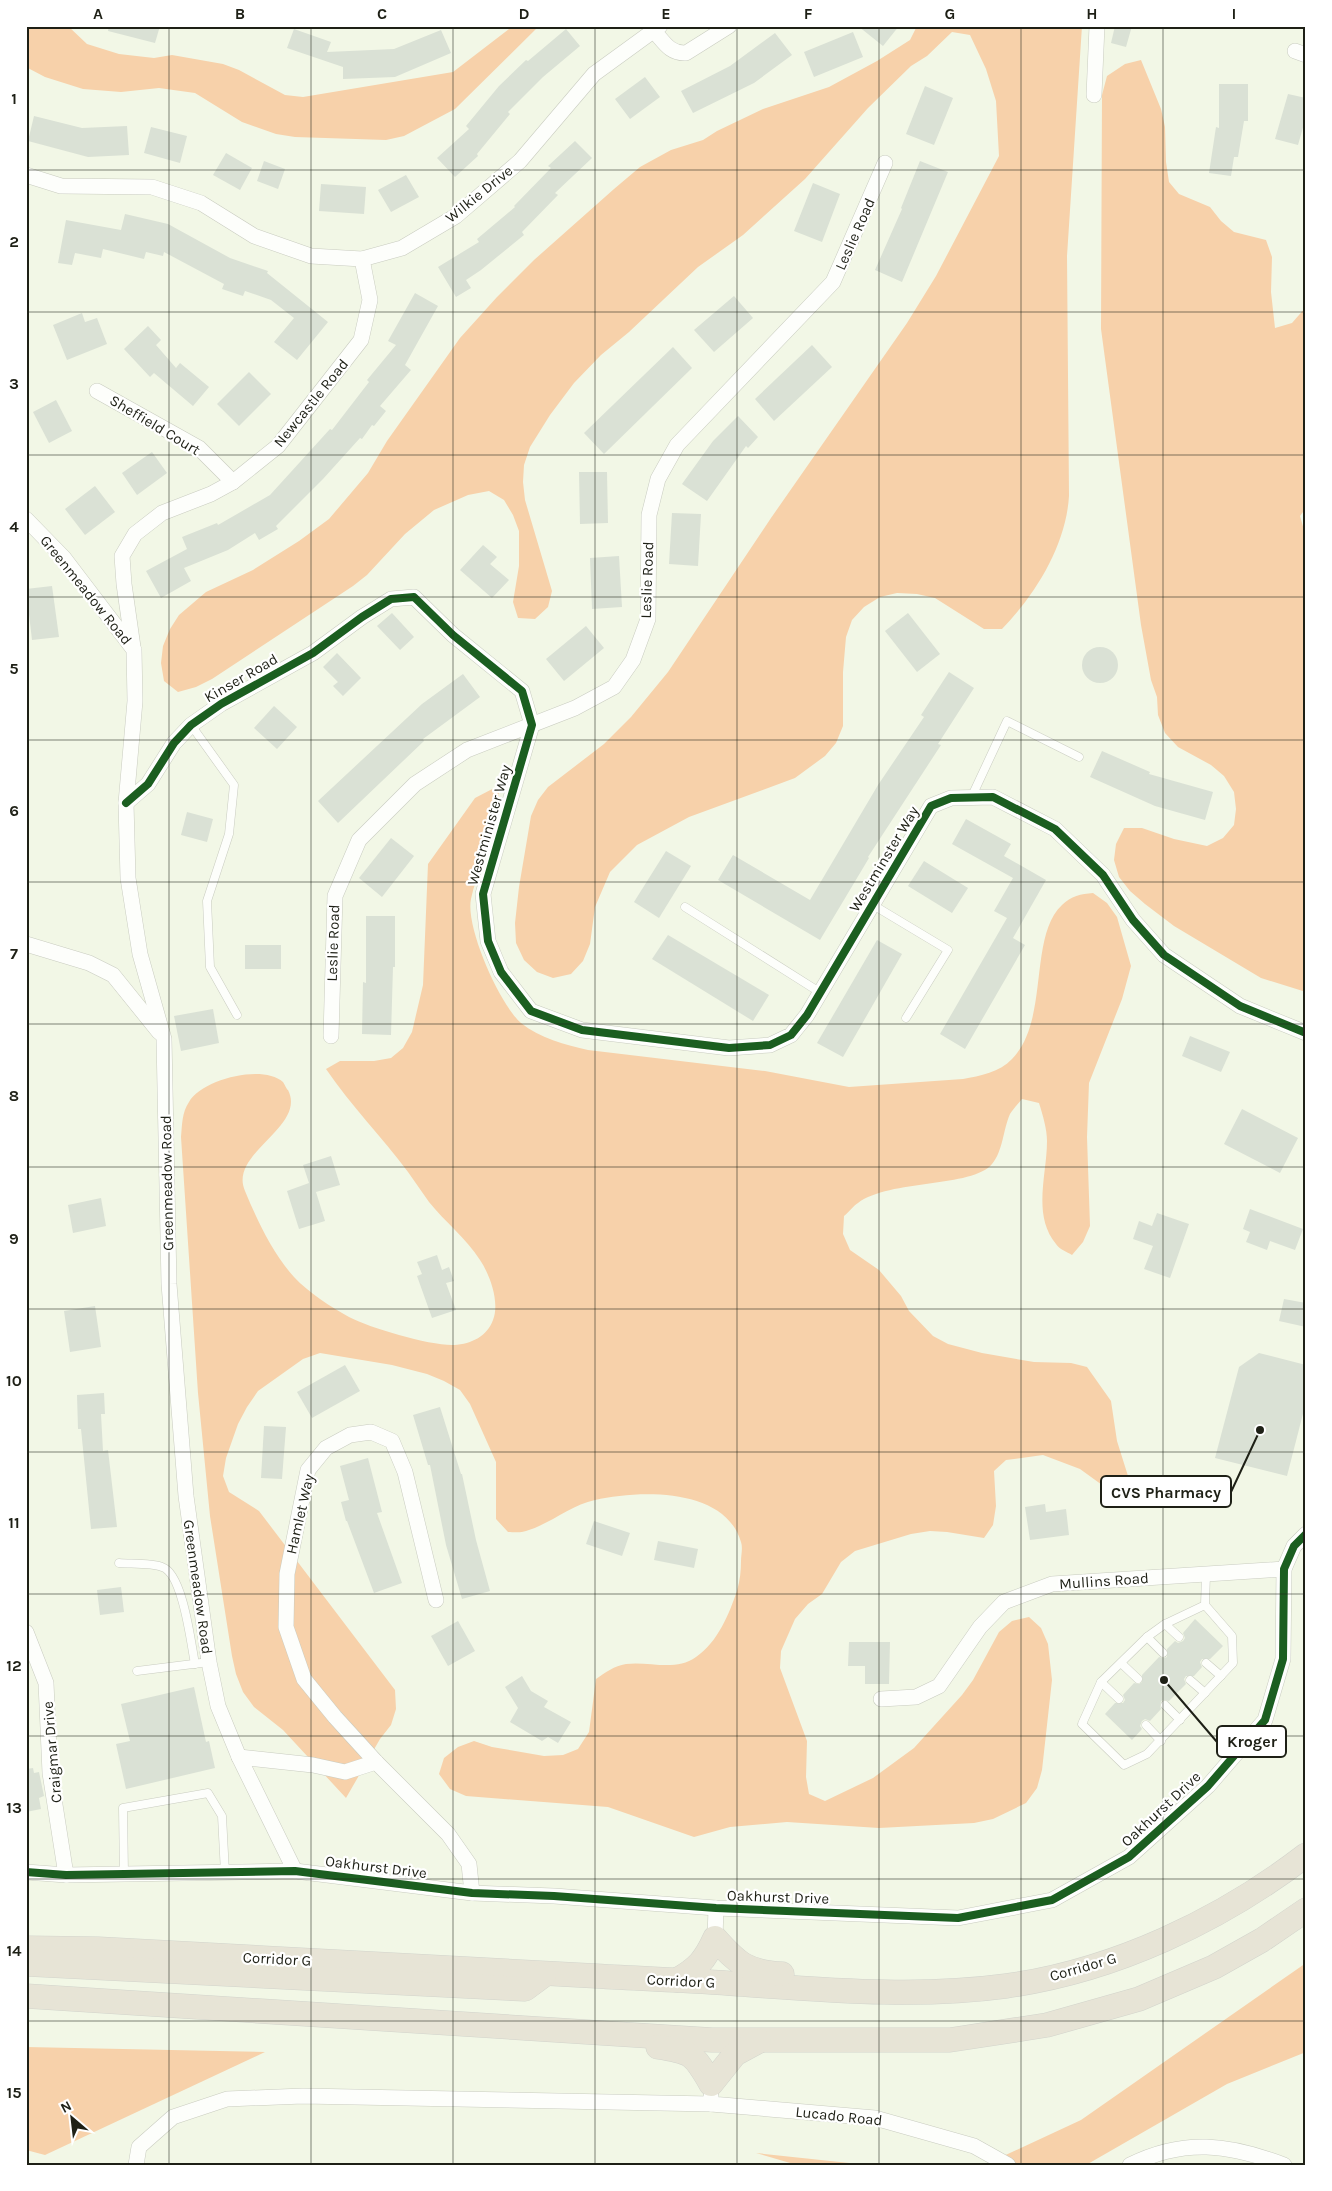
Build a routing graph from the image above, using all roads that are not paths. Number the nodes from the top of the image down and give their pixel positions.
1 (729, 26) edge
2 (1097, 26) edge
3 (657, 29) edge
4 (1094, 95) dead end
5 (885, 163) dead end
6 (26, 175) edge
7 (362, 259) junction
8 (97, 391) dead end
9 (233, 482) junction
10 (26, 519) edge
11 (134, 650) junction
12 (191, 725) junction
13 (532, 725) junction
14 (1079, 757) dead end
15 (972, 796) junction
16 (126, 803) junction
17 (872, 905) junction
18 (685, 907) dead end
19 (26, 944) edge
20 (821, 993) junction
21 (807, 1014) joint
22 (236, 1015) dead end
23 (906, 1018) dead end
24 (1306, 1033) edge
25 (331, 1036) dead end
26 (164, 1040) junction
27 (1306, 1534) edge
28 (120, 1563) dead end
29 (1284, 1569) junction
30 (1206, 1574) junction
31 (436, 1600) dead end
32 (1204, 1605) junction
33 (1165, 1624) junction
34 (26, 1632) edge
35 (1147, 1637) junction
36 (1179, 1637) dead end
37 (1163, 1653) dead end
38 (202, 1663) junction
39 (1121, 1663) junction
40 (1206, 1663) dead end
41 (137, 1671) dead end
42 (1221, 1676) junction
43 (1138, 1679) dead end
44 (1190, 1680) dead end
45 (1101, 1682) junction
46 (1205, 1693) junction
47 (881, 1699) dead end
48 (1119, 1699) dead end
49 (1165, 1705) dead end
50 (1180, 1720) junction
51 (1146, 1726) dead end
52 (1161, 1740) junction
53 (239, 1758) junction
54 (376, 1762) junction
55 (1306, 1855) edge
56 (295, 1871) junction
57 (26, 1872) edge
58 (225, 1873) junction
59 (124, 1874) junction
60 (66, 1875) junction
61 (472, 1893) junction
62 (716, 1908) junction
63 (1306, 1910) edge
64 (715, 1938) junction
65 (26, 1948) edge
66 (26, 1964) edge
67 (546, 1974) junction
68 (678, 1980) junction
69 (1005, 1986) junction
70 (26, 1996) edge
71 (428, 2022) junction
72 (760, 2041) junction
73 (711, 2094) junction
74 (136, 2165) edge
75 (1008, 2165) edge
76 (1130, 2165) edge
77 (1284, 2165) edge

1 - 3 street
2 - 4 street
3 - 7 street, Wilkie Drive
5 - 13 street, Leslie Road
6 - 7 street, Wilkie Drive
7 - 9 street, Newcastle Road
8 - 9 street, Sheffield Court
9 - 11 street, Newcastle Road
10 - 11 street, Greenmeadow Road
11 - 16 street, Greenmeadow Road
12 - 13 street, Kinser Road
12 - 16 street, Kinser Road
12 - 22 lane
13 - 21 street, Westminister Way
13 - 25 street, Leslie Road
14 - 15 lane
15 - 17 street, Westminster Way
15 - 24 street, Westminster Way
16 - 26 street, Greenmeadow Road
17 - 20 street, Westminster Way
17 - 23 lane
18 - 20 lane
19 - 26 street
20 - 21 street, Westminster Way
26 - 38 street, Greenmeadow Road
27 - 29 street, Oakhurst Drive
28 - 38 lane
29 - 30 street, Mullins Road
29 - 62 street, Oakhurst Drive
30 - 32 lane
30 - 47 street, Mullins Road
31 - 54 street, Hamlet Way
32 - 33 lane
32 - 42 lane
33 - 35 lane
33 - 36 lane
34 - 60 street, Craigmar Drive
35 - 37 lane
35 - 39 lane
38 - 41 lane
38 - 53 street, Greenmeadow Road
39 - 43 lane
39 - 45 lane
40 - 42 lane
42 - 46 lane
44 - 46 lane
45 - 48 lane
45 - 52 lane
46 - 50 lane
49 - 50 lane
50 - 52 lane
51 - 52 lane
53 - 54 street
53 - 56 street, Greenmeadow Road
54 - 61 street, Hamlet Way
55 - 69 highway, Corridor G
56 - 58 street, Oakhurst Drive
56 - 61 street, Oakhurst Drive
57 - 60 street, Oakhurst Drive
58 - 59 street, Oakhurst Drive
58 - 59 lane
59 - 60 street, Oakhurst Drive
61 - 62 street, Oakhurst Drive
62 - 64 street
63 - 72 highway
64 - 68 highway
64 - 69 highway
65 - 67 highway, Corridor G
66 - 67 highway
67 - 68 highway, Corridor G
68 - 69 highway, Corridor G
70 - 71 highway
71 - 72 highway
71 - 73 highway
72 - 73 highway
73 - 74 street, Lucado Road
73 - 75 street, Lucado Road
76 - 77 street

